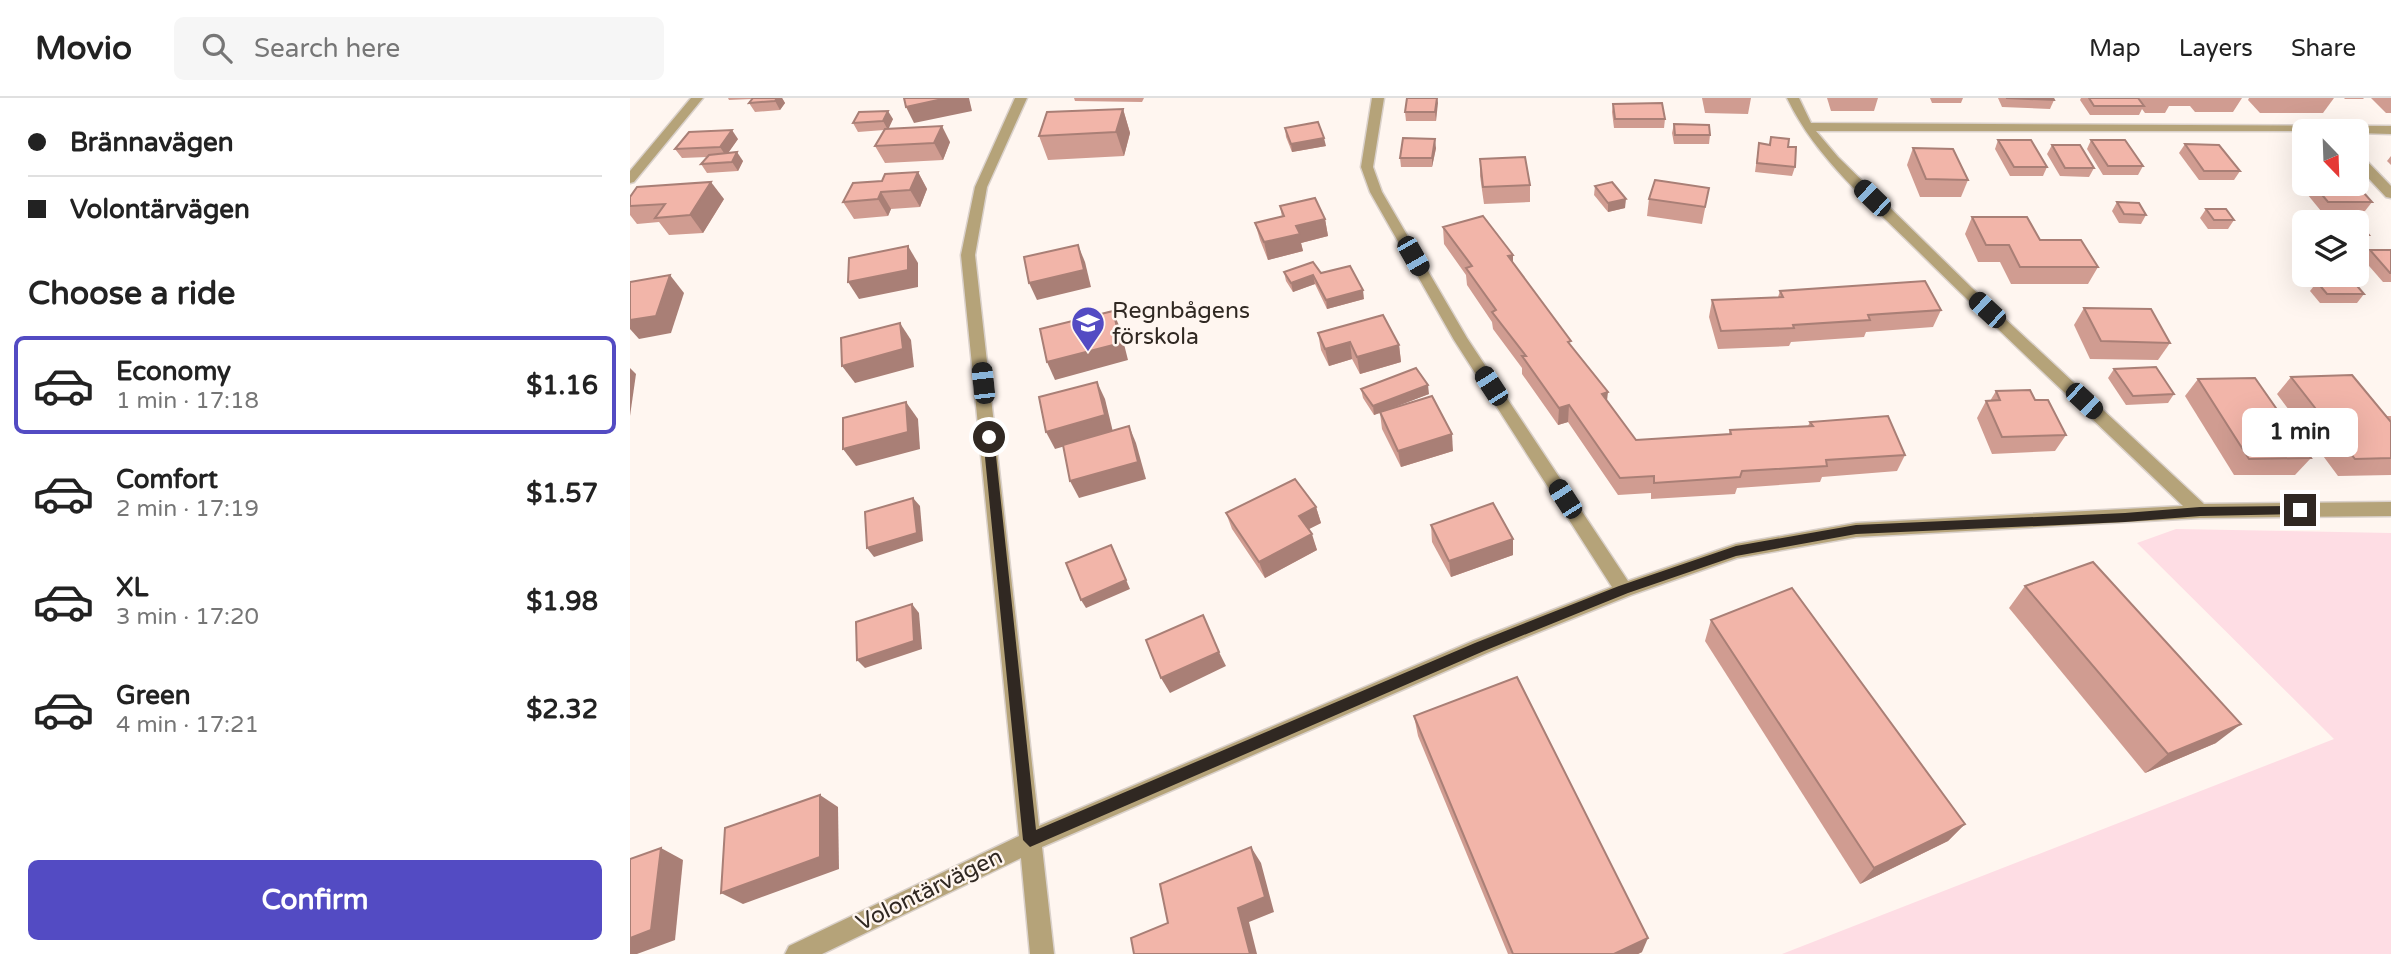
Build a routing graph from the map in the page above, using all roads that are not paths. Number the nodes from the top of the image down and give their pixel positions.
1 (697, 98) edge
2 (1021, 98) edge
3 (1378, 98) edge
4 (1793, 98) edge
5 (1807, 127) junction
6 (2370, 130) edge
7 (2391, 130) edge
8 (2292, 131) edge
9 (2370, 172) edge
10 (630, 179) edge
11 (2391, 194) edge
12 (2391, 509) edge
13 (2200, 511) junction
14 (1624, 590) junction
15 (1030, 840) junction
16 (797, 954) edge
17 (1042, 954) edge

1 - 10 street
2 - 15 street
3 - 14 street
4 - 5 street
5 - 8 street
5 - 13 street
6 - 7 street
9 - 11 street
12 - 13 street, Volontärvägen
13 - 14 street, Volontärvägen
14 - 15 street, Volontärvägen
15 - 16 street, Volontärvägen
15 - 17 street

